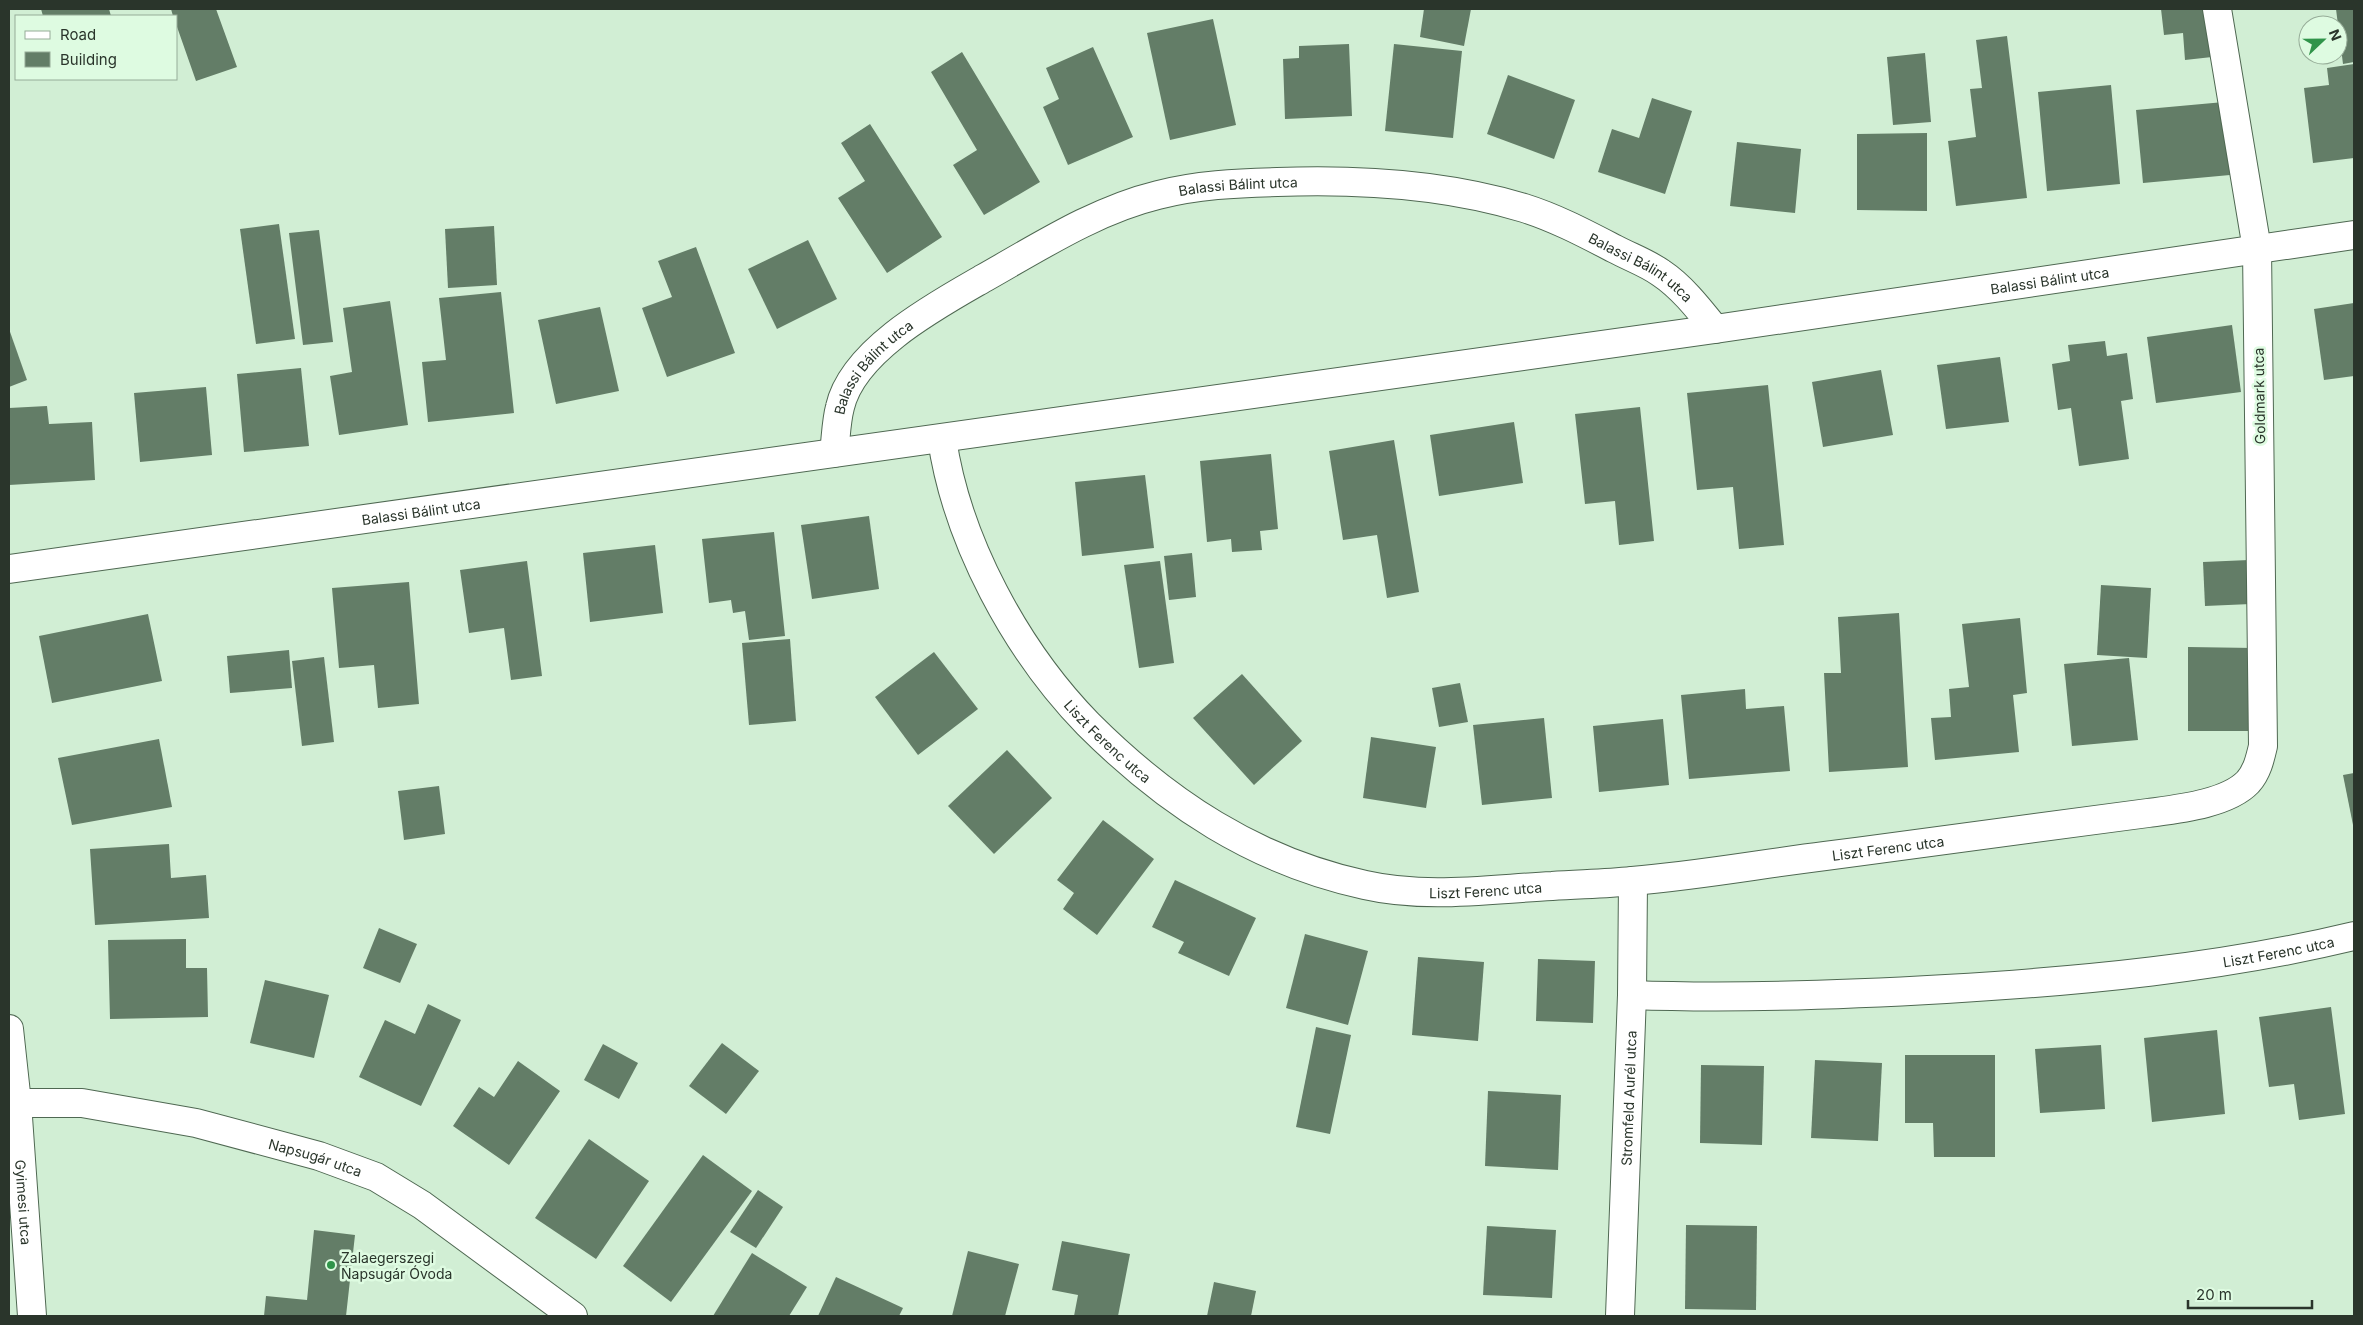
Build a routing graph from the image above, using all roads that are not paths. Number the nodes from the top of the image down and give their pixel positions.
1 (2217, 9) edge
2 (2354, 235) edge
3 (2257, 249) junction
4 (1715, 329) junction
5 (942, 439) junction
6 (834, 453) junction
7 (9, 569) edge
8 (2248, 783) joint
9 (1633, 881) junction
10 (2354, 936) edge
11 (1632, 995) junction
12 (9, 1029) edge
13 (17, 1103) junction
14 (32, 1316) edge
15 (573, 1316) edge
16 (1620, 1316) edge

1 - 3 street, Goldmark utca
2 - 3 street, Balassi Bálint utca
3 - 4 street, Balassi Bálint utca
3 - 8 street, Goldmark utca
4 - 5 street, Balassi Bálint utca
4 - 6 street, Balassi Bálint utca
5 - 6 street, Balassi Bálint utca
5 - 9 street, Liszt Ferenc utca
6 - 7 street, Balassi Bálint utca
8 - 9 street, Liszt Ferenc utca
9 - 11 street, Stromfeld Aurél utca
10 - 11 street, Liszt Ferenc utca
11 - 16 street, Stromfeld Aurél utca
12 - 13 street, Gyimesi utca
13 - 14 street, Gyimesi utca
13 - 15 street, Napsugár utca

